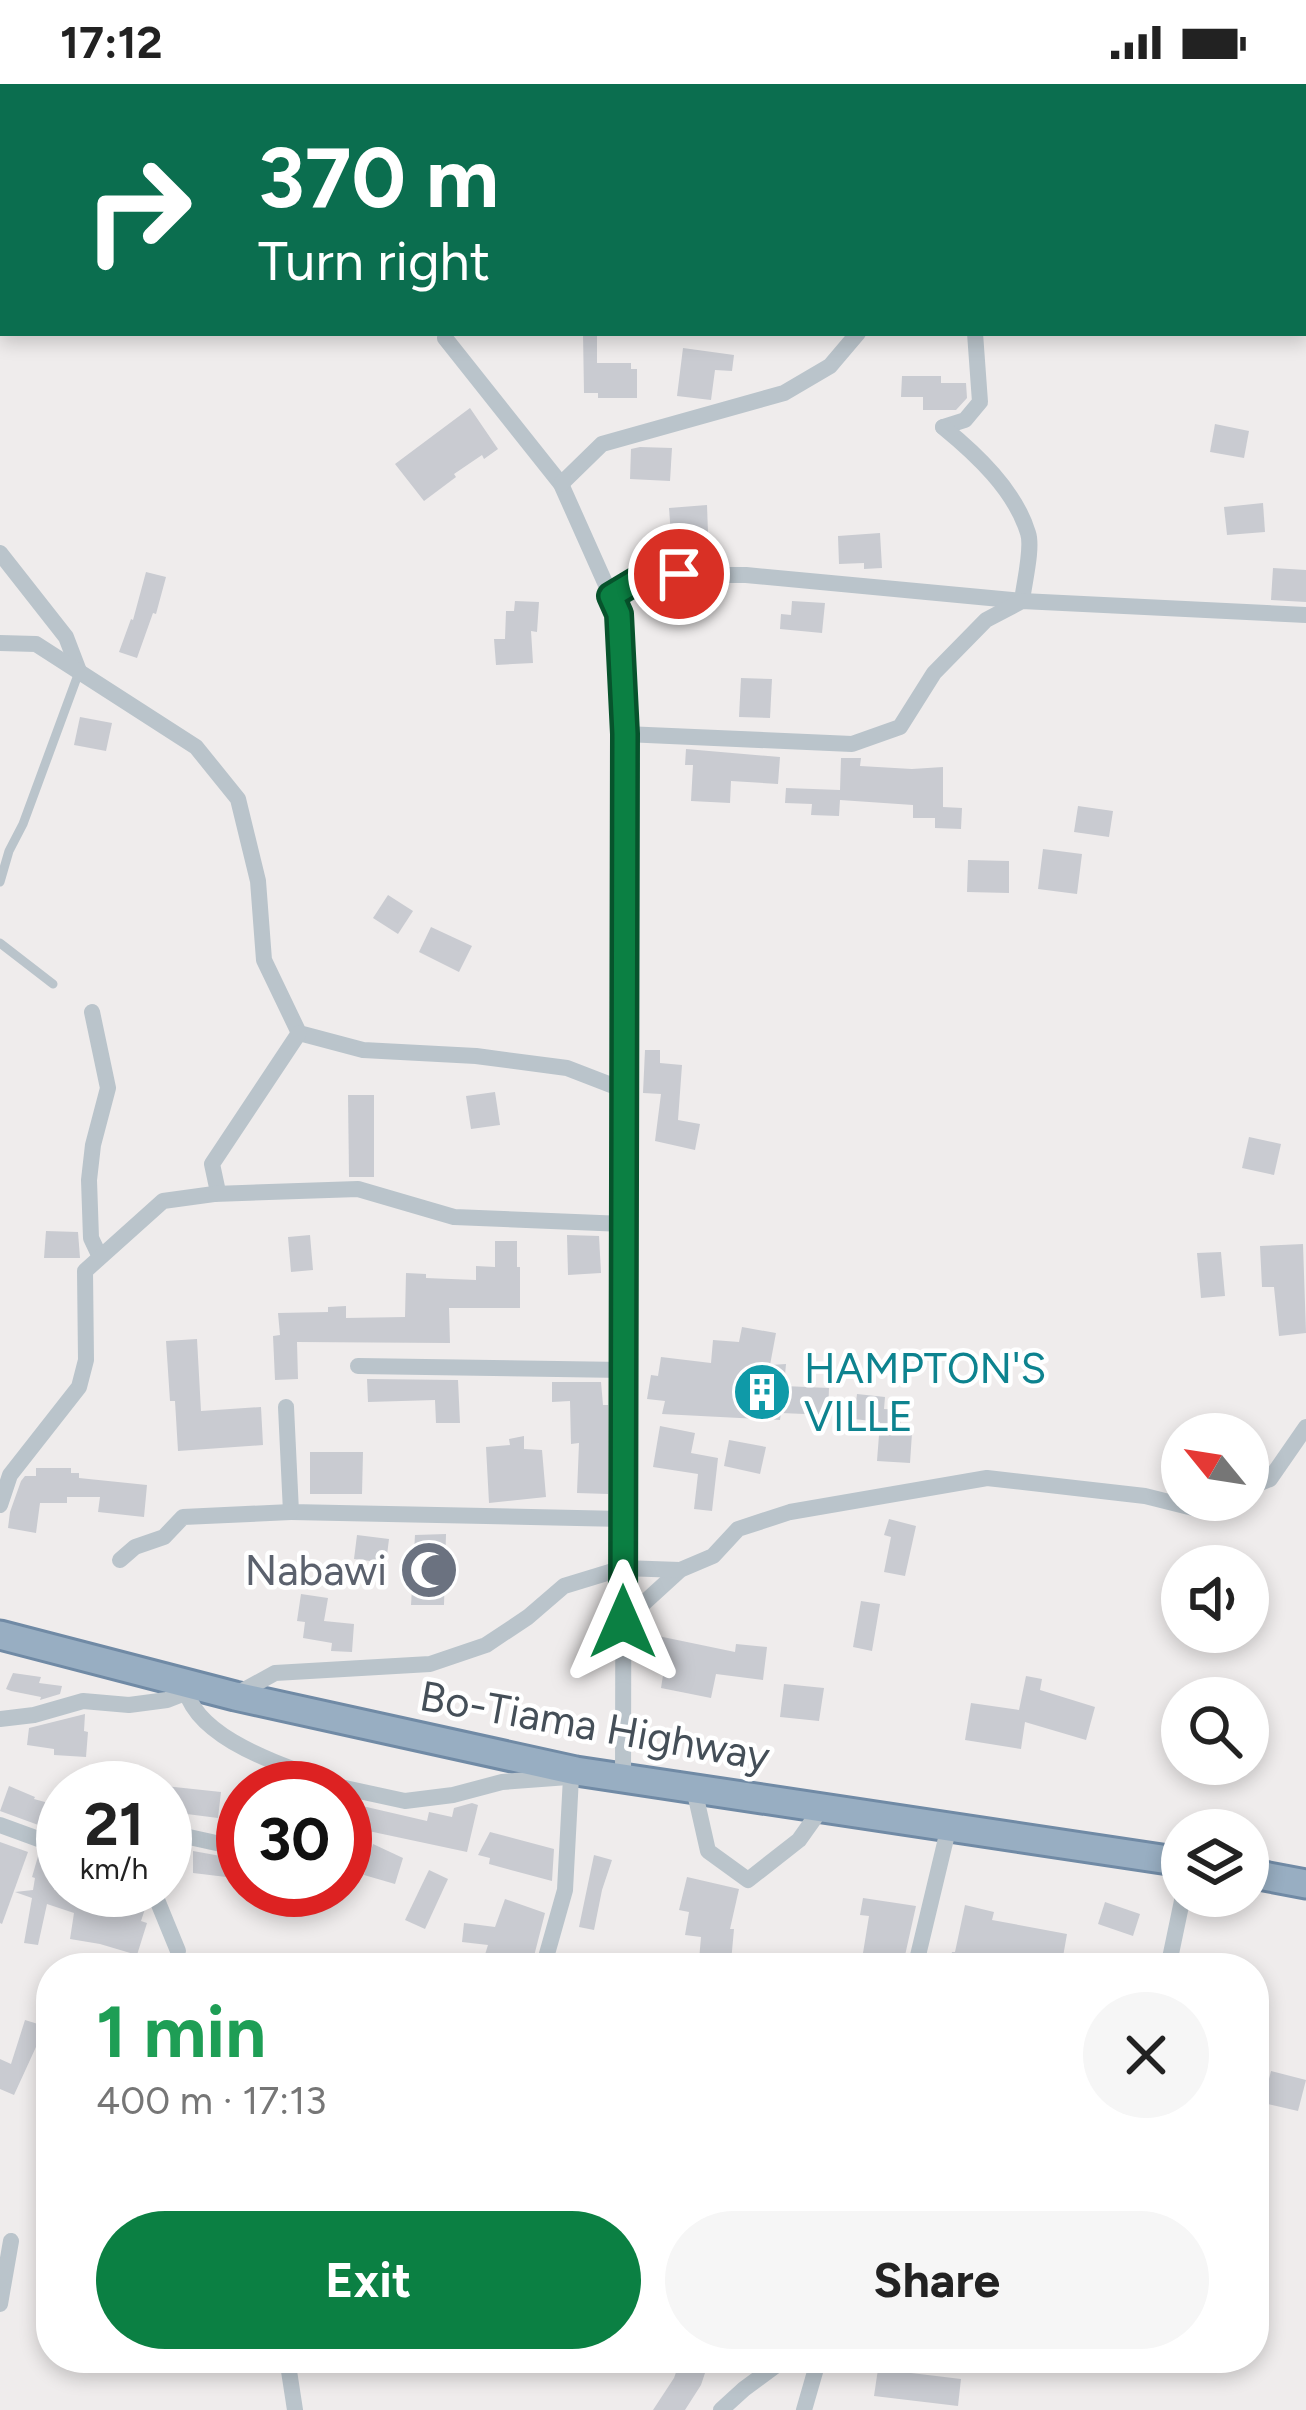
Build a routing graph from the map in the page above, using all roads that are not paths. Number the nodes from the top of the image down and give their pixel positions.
1 (446, 336) edge
2 (855, 336) edge
3 (975, 336) edge
4 (561, 484) junction
5 (0, 553) edge
6 (611, 596) junction
7 (1022, 601) junction
8 (1306, 615) edge
9 (0, 643) edge
10 (79, 672) junction
11 (625, 734) junction
12 (0, 882) edge
13 (0, 943) edge
14 (53, 984) dead end
15 (92, 1012) dead end
16 (299, 1033) junction
17 (624, 1090) junction
18 (214, 1194) junction
19 (624, 1224) junction
20 (100, 1257) junction
21 (358, 1366) dead end
22 (623, 1370) junction
23 (286, 1407) dead end
24 (1306, 1426) edge
25 (1269, 1479) edge
26 (1161, 1500) edge
27 (0, 1504) edge
28 (291, 1512) junction
29 (623, 1519) junction
30 (120, 1560) dead end
31 (623, 1568) junction
32 (680, 1570) junction
33 (623, 1622) junction
34 (0, 1635) edge
35 (184, 1688) junction
36 (235, 1696) junction
37 (0, 1719) edge
38 (276, 1761) edge
39 (574, 1774) junction
40 (622, 1777) junction
41 (694, 1789) junction
42 (372, 1794) edge
43 (821, 1809) junction
44 (0, 1825) edge
45 (949, 1826) junction
46 (36, 1838) edge
47 (1161, 1859) edge
48 (1269, 1878) edge
49 (1306, 1884) edge
50 (164, 1917) edge
51 (1179, 1917) edge
52 (178, 1951) dead end
53 (548, 1953) edge
54 (919, 1953) edge
55 (1171, 1953) edge
56 (11, 2241) dead end
57 (0, 2304) edge
58 (289, 2373) edge
59 (766, 2373) edge
60 (815, 2373) edge
61 (295, 2410) edge
62 (722, 2410) edge
63 (804, 2410) edge

1 - 4 street
2 - 4 street
3 - 7 street
4 - 6 street
5 - 10 street
6 - 7 street
6 - 11 street
7 - 8 street
7 - 11 street
9 - 10 street
10 - 12 lane
10 - 16 street
11 - 17 street
13 - 14 lane
15 - 20 street
16 - 17 street
16 - 18 street
17 - 19 street
18 - 19 street
18 - 20 street
19 - 22 street
20 - 27 street
21 - 22 street
22 - 29 street
23 - 28 street
24 - 25 street
26 - 32 street
28 - 29 street
28 - 30 street
29 - 31 street
31 - 32 street
31 - 33 street
31 - 36 street
32 - 33 street
33 - 40 street
34 - 35 highway, Bo-Tiama Highway
35 - 36 highway, Bo-Tiama Highway
35 - 37 street
35 - 38 street
36 - 39 highway, Bo-Tiama Highway
39 - 40 highway, Bo-Tiama Highway
39 - 42 street
39 - 53 street
40 - 41 highway, Bo-Tiama Highway
41 - 43 highway, Bo-Tiama Highway
41 - 43 street
43 - 45 highway, Bo-Tiama Highway
44 - 46 street
45 - 47 highway, Bo-Tiama Highway
45 - 54 street
48 - 49 highway
50 - 52 street
51 - 55 street
56 - 57 street
58 - 61 street
59 - 62 street
60 - 63 street

